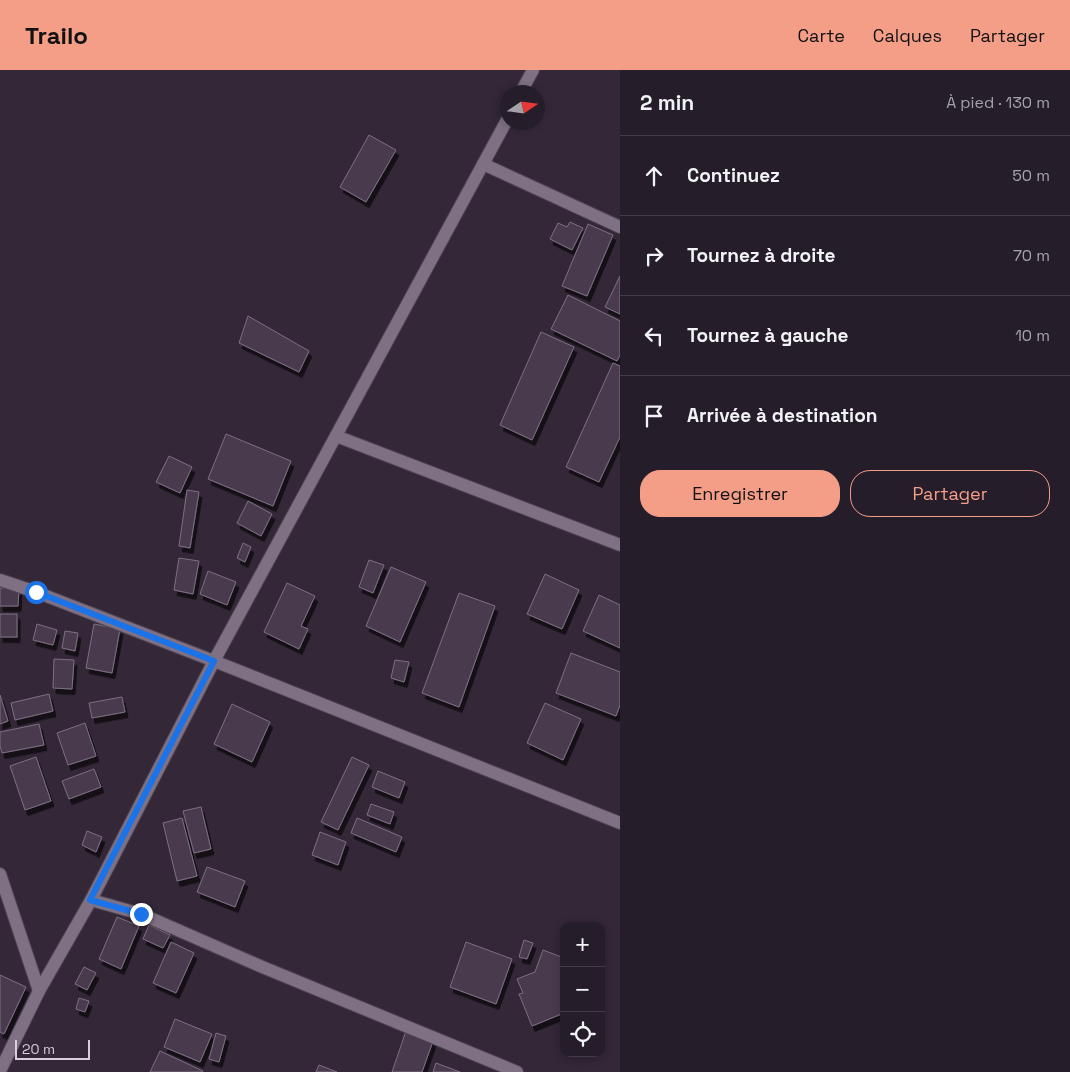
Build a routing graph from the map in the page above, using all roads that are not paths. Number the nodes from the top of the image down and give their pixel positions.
1 (533, 70) edge
2 (525, 85) edge
3 (501, 130) edge
4 (482, 164) junction
5 (620, 227) edge
6 (336, 436) junction
7 (620, 545) edge
8 (0, 580) edge
9 (214, 661) junction
10 (620, 823) edge
11 (0, 874) edge
12 (90, 900) junction
13 (39, 991) junction
14 (0, 1071) edge
15 (517, 1072) edge

1 - 2 street
3 - 4 street
4 - 5 street
4 - 6 street
6 - 7 street
6 - 9 street
8 - 9 street
9 - 10 street
9 - 12 street
11 - 13 street
12 - 13 street
12 - 15 street
13 - 14 street

